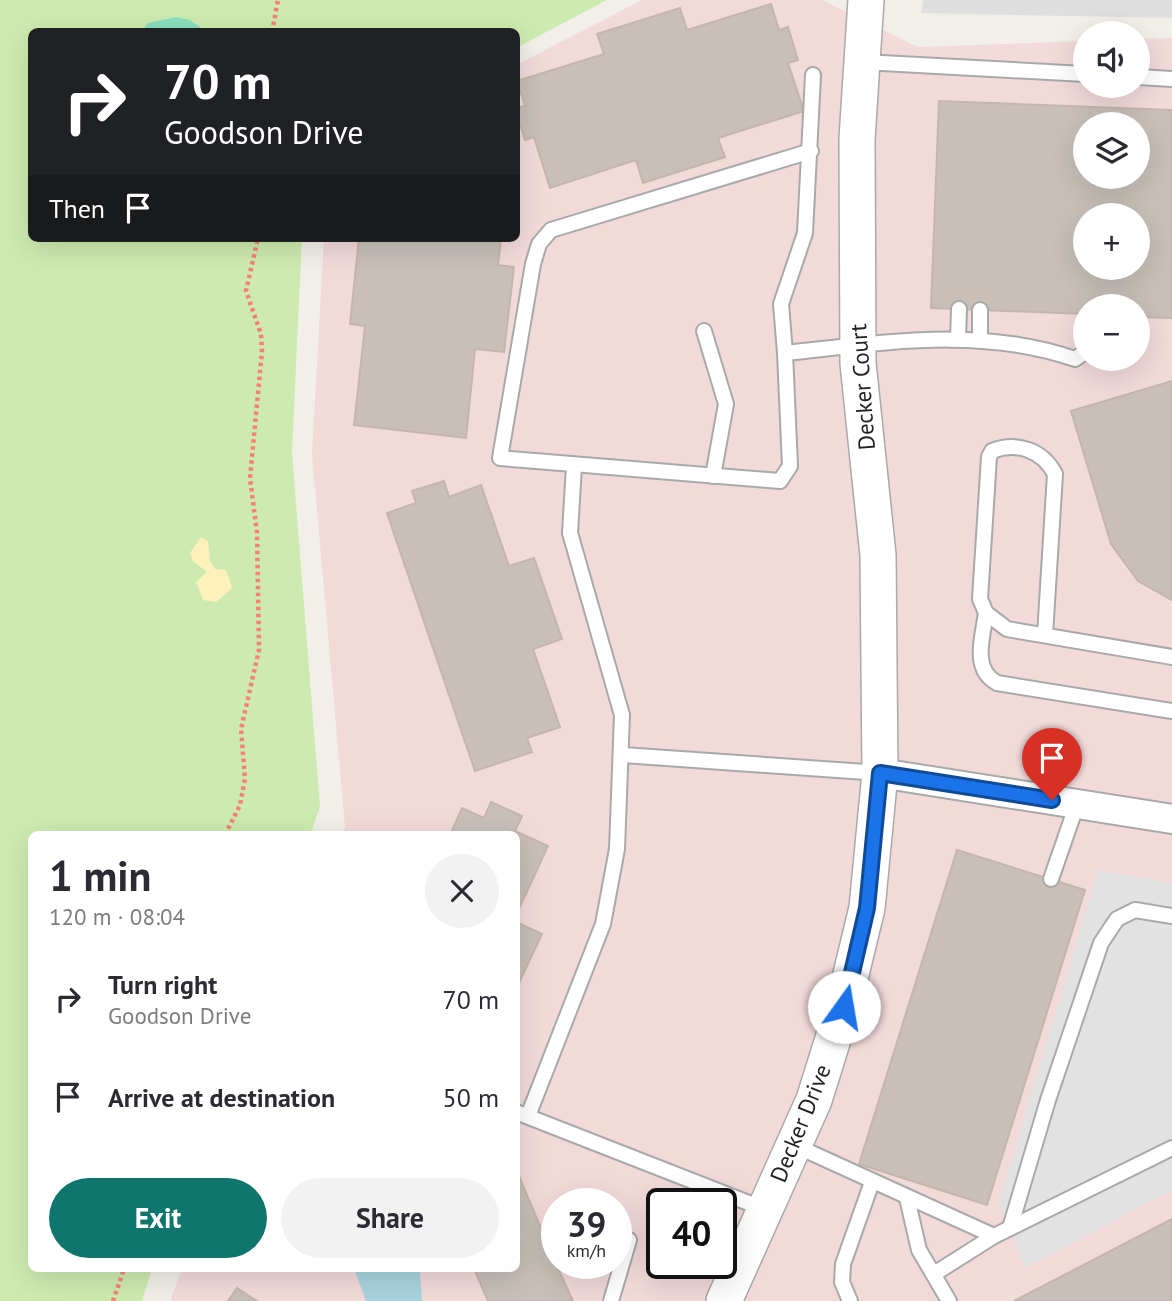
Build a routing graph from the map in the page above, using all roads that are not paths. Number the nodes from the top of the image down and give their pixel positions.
1 (866, 0) edge
2 (862, 62) junction
3 (1073, 73) edge
4 (813, 75) dead end
5 (1150, 78) edge
6 (1172, 79) edge
7 (811, 151) junction
8 (959, 309) dead end
9 (980, 310) dead end
10 (704, 331) dead end
11 (958, 338) junction
12 (980, 339) junction
13 (858, 345) junction
14 (785, 353) junction
15 (1073, 358) edge
16 (574, 466) junction
17 (713, 477) junction
18 (986, 612) junction
19 (1045, 635) junction
20 (1172, 657) edge
21 (1172, 712) edge
22 (623, 755) junction
23 (880, 773) junction
24 (1077, 804) junction
25 (1172, 819) edge
26 (1051, 880) dead end
27 (1172, 916) edge
28 (522, 1114) edge
29 (794, 1145) junction
30 (1172, 1148) edge
31 (872, 1182) junction
32 (907, 1198) junction
33 (764, 1209) junction
34 (1010, 1228) junction
35 (994, 1236) junction
36 (933, 1274) junction
37 (617, 1279) edge
38 (611, 1301) edge
39 (724, 1301) edge
40 (850, 1301) edge
41 (949, 1301) edge

1 - 2 street, Decker Court
2 - 3 lane
2 - 13 street, Decker Court
4 - 7 lane
5 - 6 lane
7 - 14 lane
7 - 16 lane
8 - 11 lane
9 - 12 lane
10 - 17 lane
11 - 12 lane
11 - 13 lane
12 - 15 lane
13 - 14 lane
13 - 23 street, Decker Court
14 - 17 lane
16 - 17 lane
16 - 22 lane
18 - 19 lane
18 - 19 lane
18 - 21 lane
19 - 20 lane
22 - 23 lane
22 - 28 lane
23 - 24 street
23 - 29 street, Decker Drive
24 - 25 street
24 - 26 lane
27 - 34 lane
28 - 33 lane
29 - 31 lane
29 - 33 street, Decker Drive
30 - 34 lane
31 - 32 lane
31 - 40 lane
32 - 35 lane
32 - 36 lane
33 - 39 street, Decker Drive
34 - 35 lane
35 - 36 lane
36 - 41 lane
37 - 38 lane

